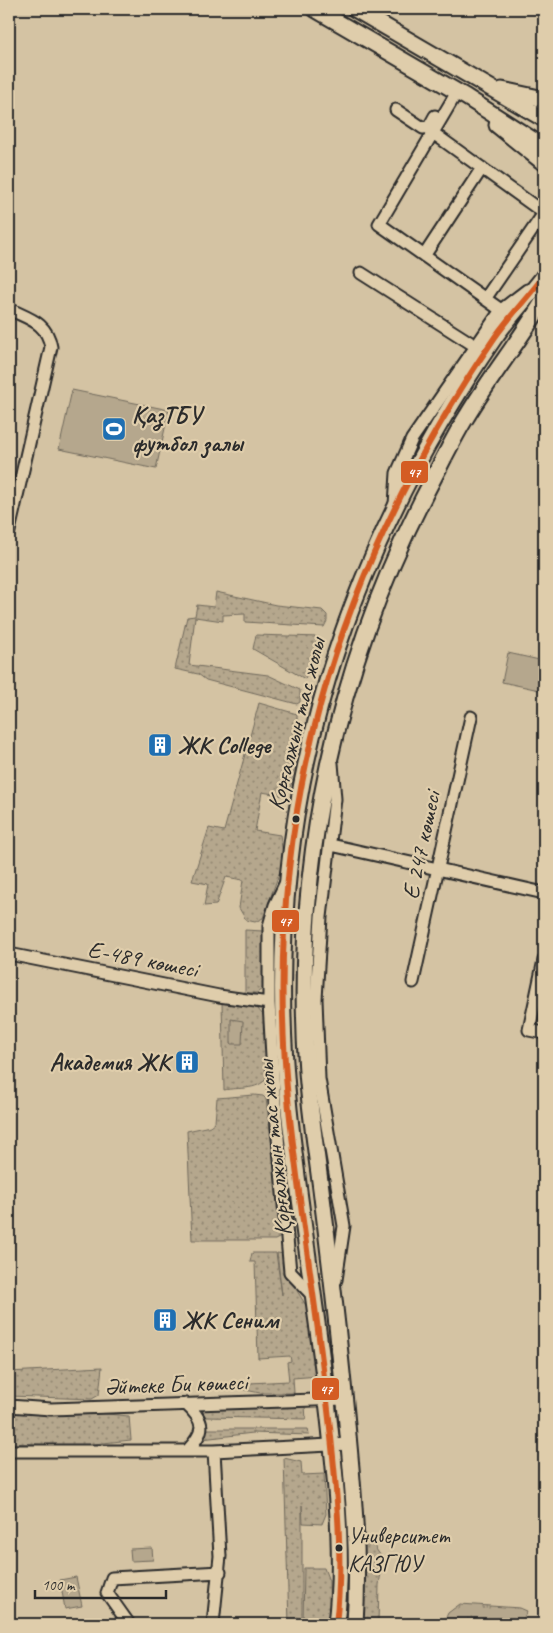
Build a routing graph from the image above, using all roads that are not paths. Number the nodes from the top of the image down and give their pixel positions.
1 (315, 9) edge
2 (355, 9) edge
3 (491, 88) junction
4 (458, 92) junction
5 (544, 99) edge
6 (396, 110) dead end
7 (544, 120) edge
8 (433, 133) junction
9 (544, 146) edge
10 (544, 164) edge
11 (482, 168) junction
12 (424, 256) junction
13 (361, 273) dead end
14 (544, 276) edge
15 (485, 299) junction
16 (544, 300) edge
17 (9, 309) edge
18 (502, 310) junction
19 (544, 310) edge
20 (527, 329) junction
21 (477, 347) junction
22 (395, 508) junction
23 (9, 531) edge
24 (471, 717) dead end
25 (331, 746) junction
26 (330, 844) junction
27 (437, 869) junction
28 (288, 878) junction
29 (544, 893) edge
30 (9, 954) edge
31 (544, 960) edge
32 (413, 982) dead end
33 (269, 1003) junction
34 (544, 1033) edge
35 (334, 1292) junction
36 (315, 1298) junction
37 (344, 1399) junction
38 (328, 1400) junction
39 (186, 1404) junction
40 (9, 1406) edge
41 (332, 1444) junction
42 (349, 1444) junction
43 (188, 1450) junction
44 (9, 1451) edge
45 (214, 1451) junction
46 (220, 1572) junction
47 (335, 1620) edge
48 (129, 1624) edge
49 (214, 1624) edge
50 (355, 1624) edge

1 - 4 main road
2 - 3 main road
3 - 5 main road
3 - 7 main road
4 - 6 street
4 - 8 street
4 - 9 main road
4 - 10 main road
8 - 11 street
8 - 12 street
11 - 12 street
11 - 15 street
12 - 15 street
13 - 21 street
14 - 18 street
14 - 22 main road, Қорғалжын тас жолы
15 - 18 street
16 - 20 main road, Қорғалжын тас жолы
17 - 23 street
18 - 21 street
19 - 20 main road
20 - 25 main road, Қорғалжын тас жолы
21 - 22 street
22 - 28 main road, Қорғалжын тас жолы
24 - 27 street, Е 247 көшесі
25 - 26 street
25 - 35 main road, Қорғалжын тас жолы
26 - 27 street
26 - 35 street
27 - 29 street
27 - 32 street, Е 247 көшесі
28 - 33 street
28 - 36 main road, Қорғалжын тас жолы
30 - 33 street, Е-489 көшесі
31 - 34 street
33 - 36 street
35 - 37 main road, Қорғалжын тас жолы
36 - 38 main road, Қорғалжын тас жолы
37 - 38 street, Әйтеке Би көшесі
37 - 42 main road, Қорғалжын тас жолы
38 - 39 street, Әйтеке Би көшесі
38 - 41 main road, Қорғалжын тас жолы
39 - 40 street, Әйтеке Би көшесі
39 - 43 street
41 - 42 street
41 - 45 street
41 - 47 main road, Қорғалжын тас жолы
42 - 50 main road, Қорғалжын тас жолы
43 - 44 street
43 - 45 street
45 - 46 street
46 - 48 street
46 - 49 street

